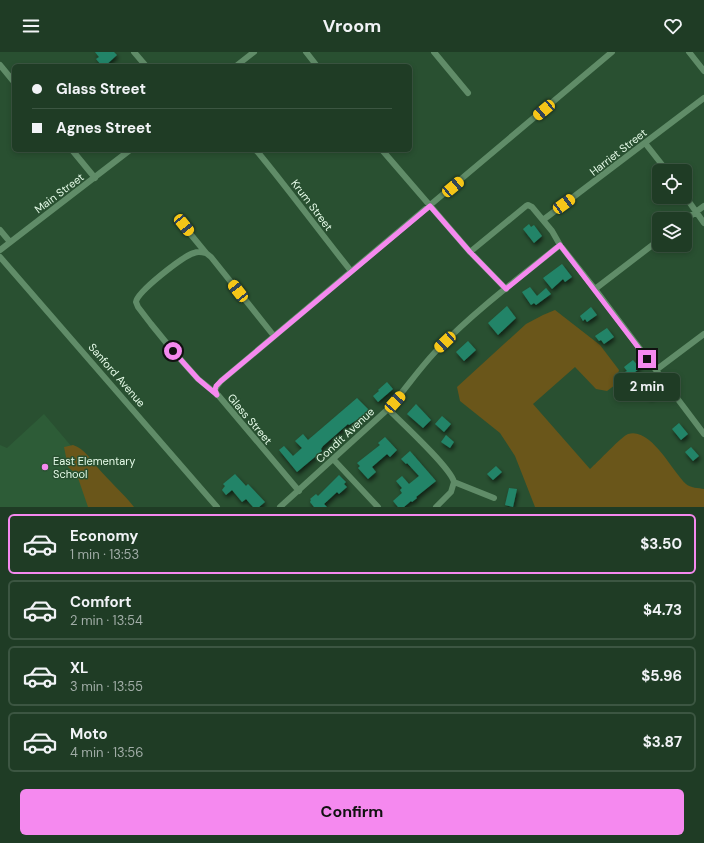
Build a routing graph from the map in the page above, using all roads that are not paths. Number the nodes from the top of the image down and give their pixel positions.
1 (134, 52) edge
2 (254, 52) edge
3 (306, 52) edge
4 (434, 52) edge
5 (612, 52) edge
6 (689, 52) edge
7 (144, 64) edge
8 (239, 64) edge
9 (315, 64) edge
10 (0, 65) edge
11 (704, 71) edge
12 (12, 80) edge
13 (468, 93) dead end
14 (704, 98) edge
15 (645, 143) junction
16 (74, 152) edge
17 (128, 152) edge
18 (258, 152) edge
19 (384, 152) edge
20 (662, 164) edge
21 (95, 178) junction
22 (690, 204) edge
23 (430, 206) junction
24 (704, 206) edge
25 (696, 212) junction
26 (692, 215) edge
27 (543, 220) junction
28 (704, 223) edge
29 (184, 225) dead end
30 (0, 230) edge
31 (10, 242) junction
32 (560, 245) junction
33 (652, 245) edge
34 (0, 250) edge
35 (470, 252) junction
36 (206, 253) junction
37 (0, 257) edge
38 (351, 271) junction
39 (506, 289) junction
40 (595, 289) junction
41 (704, 334) edge
42 (274, 336) junction
43 (656, 370) junction
44 (217, 395) junction
45 (388, 409) junction
46 (704, 434) edge
47 (334, 460) junction
48 (454, 482) junction
49 (299, 492) junction
50 (494, 498) dead end
51 (217, 507) edge
52 (280, 507) edge
53 (378, 507) edge
54 (436, 507) edge

1 - 7 street
2 - 8 street
3 - 9 street
4 - 13 street
5 - 23 street
6 - 11 street
10 - 12 street
14 - 15 street, Harriet Street
15 - 20 street
15 - 27 street, Harriet Street
16 - 21 street
17 - 21 street, Main Street
18 - 38 street, Krum Street
19 - 23 street
21 - 31 street, Main Street
22 - 25 street
23 - 35 street
23 - 38 street
24 - 25 street
25 - 26 street
25 - 28 street
27 - 32 street
27 - 35 street
29 - 36 street
30 - 31 street
31 - 34 street, Main Street
32 - 39 street, Condit Avenue
32 - 40 street
33 - 40 street
35 - 39 street
36 - 42 street
36 - 44 street, Glass Street
37 - 51 street, Sanford Avenue
38 - 42 street
39 - 45 street, Condit Avenue
40 - 43 street
41 - 43 street
42 - 44 street
43 - 46 street
44 - 49 street, Glass Street
45 - 47 street, Condit Avenue
45 - 48 street
47 - 49 street, Condit Avenue
47 - 53 street
48 - 50 street
48 - 54 street
49 - 52 street, Condit Avenue

